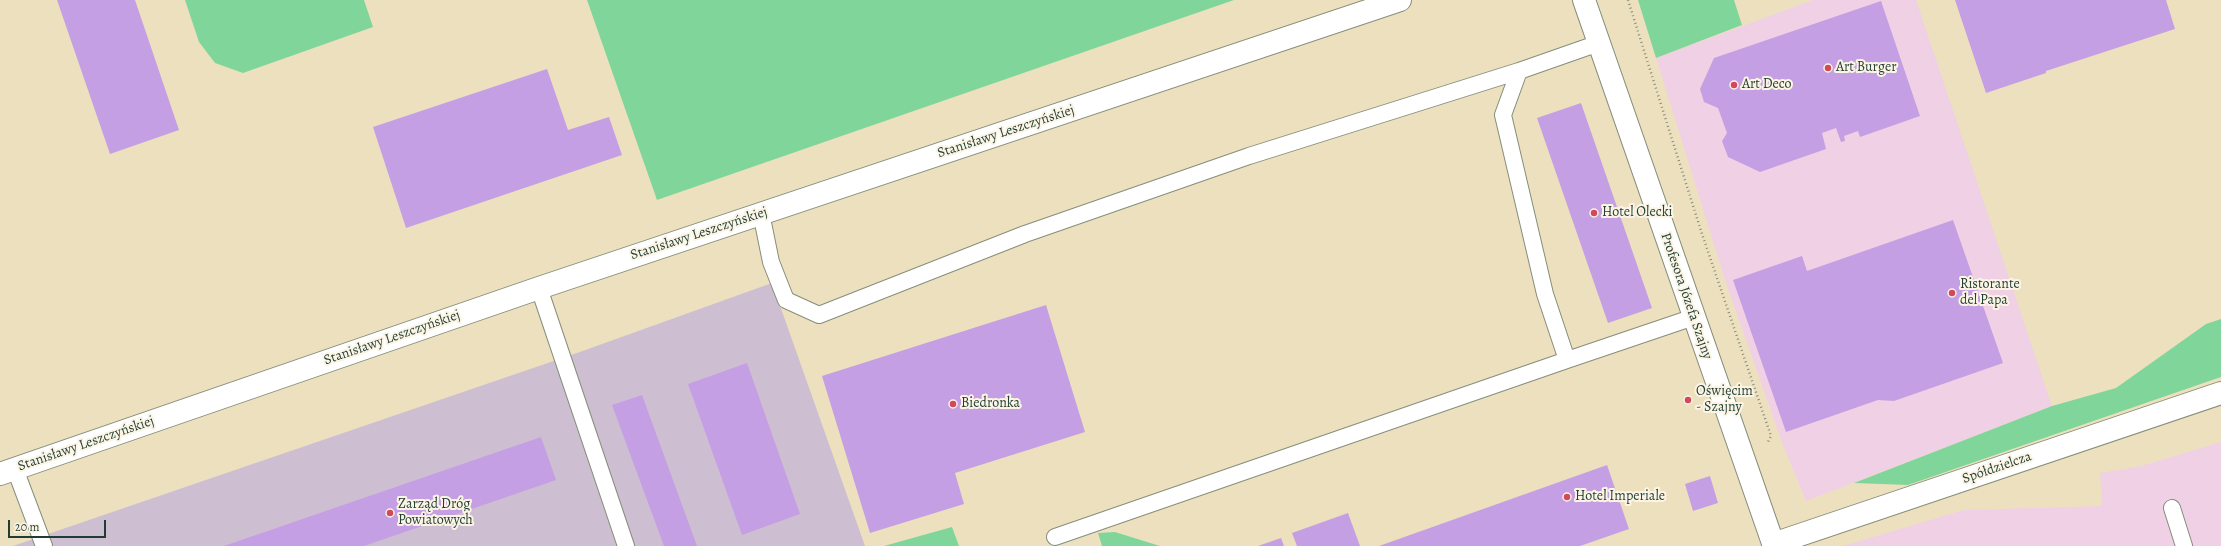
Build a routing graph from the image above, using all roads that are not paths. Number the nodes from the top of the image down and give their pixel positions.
1 (1400, 0) edge
2 (1584, 0) edge
3 (1599, 43) junction
4 (1519, 71) junction
5 (762, 214) junction
6 (539, 288) junction
7 (1694, 318) junction
8 (1567, 360) junction
9 (2221, 393) edge
10 (8, 472) edge
11 (2172, 508) dead end
12 (1055, 538) dead end
13 (1773, 545) edge
14 (44, 546) edge
15 (626, 546) edge
16 (2184, 546) edge

1 - 5 street, Stanisławy Leszczyńskiej
2 - 3 street, Profesora Józefa Szajny
3 - 4 lane
3 - 7 street, Profesora Józefa Szajny
4 - 5 lane
4 - 8 lane
5 - 6 street, Stanisławy Leszczyńskiej
6 - 10 street, Stanisławy Leszczyńskiej
6 - 15 lane
7 - 8 lane
7 - 13 street, Profesora Józefa Szajny
8 - 12 lane
9 - 13 street, Spółdzielcza
10 - 14 lane
11 - 16 lane

